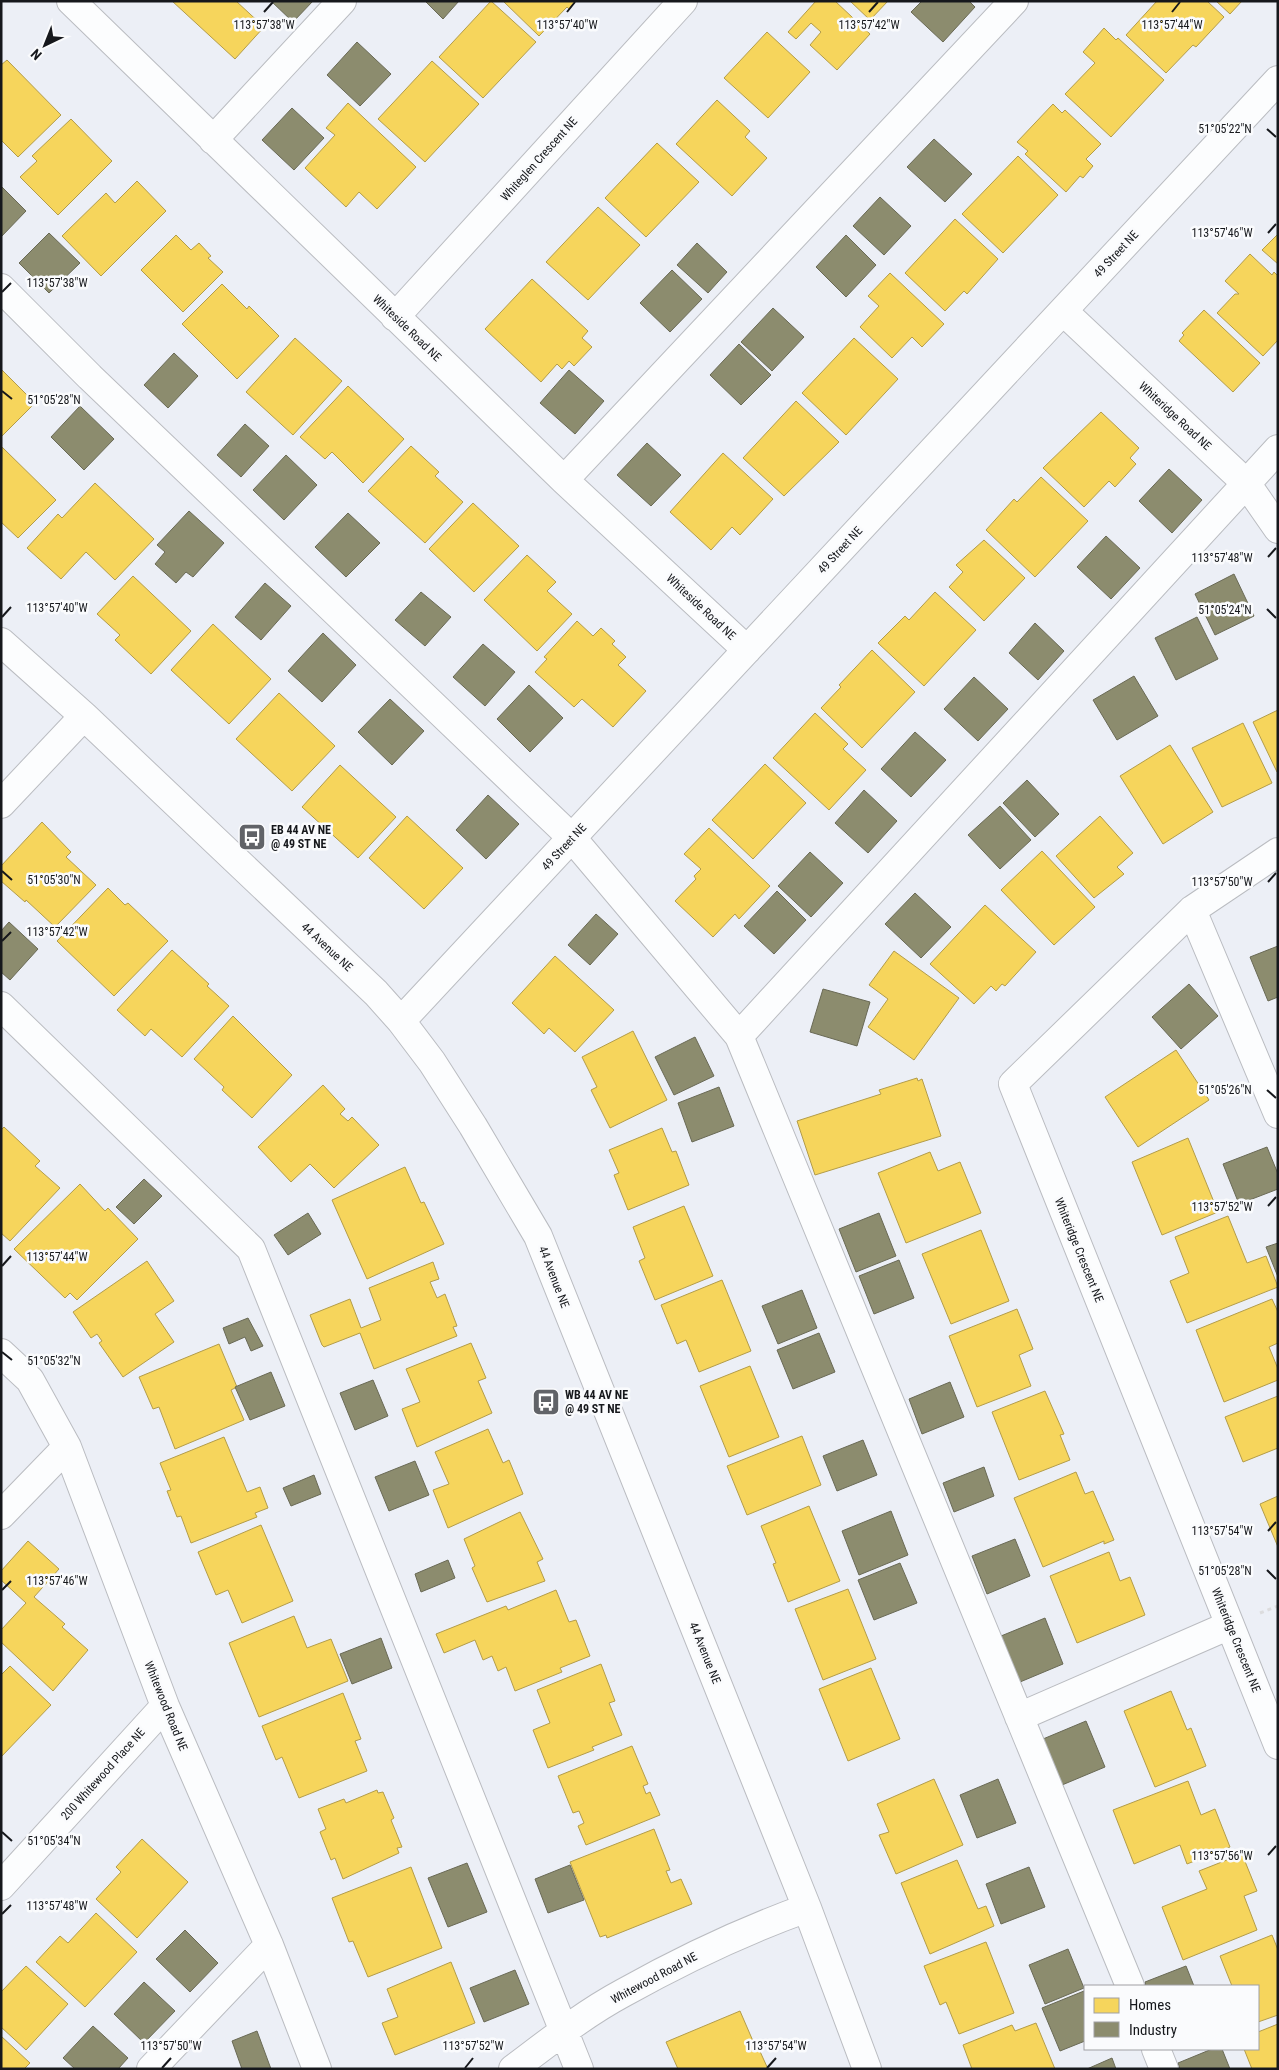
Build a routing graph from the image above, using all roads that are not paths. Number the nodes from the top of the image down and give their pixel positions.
1 (71, 1) edge
2 (342, 1) edge
3 (683, 1) edge
4 (1014, 1) edge
5 (1278, 80) edge
6 (213, 140) junction
7 (1, 288) edge
8 (1063, 311) junction
9 (395, 316) junction
10 (1278, 449) edge
11 (564, 480) junction
12 (1246, 483) junction
13 (1278, 529) edge
14 (1, 642) edge
15 (747, 650) junction
16 (84, 716) junction
17 (1, 804) edge
18 (572, 838) junction
19 (1278, 852) edge
20 (1192, 910) junction
21 (1, 1006) edge
22 (401, 1021) junction
23 (739, 1036) junction
24 (1278, 1114) edge
25 (1, 1353) edge
26 (67, 1447) junction
27 (1, 1515) edge
28 (1230, 1625) junction
29 (165, 1706) junction
30 (1019, 1716) junction
31 (1278, 1745) edge
32 (1, 1886) edge
33 (807, 1908) junction
34 (268, 1946) junction
35 (1130, 1985) edge
36 (563, 2031) junction
37 (1156, 2050) edge
38 (151, 2069) edge
39 (317, 2069) edge
40 (513, 2069) edge
41 (578, 2069) edge
42 (867, 2069) edge
43 (1164, 2069) edge

1 - 6 street, Whiteside Road NE
2 - 6 street
3 - 9 street, Whiteglen Crescent NE
4 - 11 street
5 - 8 street, 49 Street NE
6 - 9 street, Whiteside Road NE
7 - 18 street
8 - 12 street, Whiteridge Road NE
8 - 15 street, 49 Street NE
9 - 11 street, Whiteside Road NE
10 - 12 street
11 - 15 street, Whiteside Road NE
12 - 13 street, Whiteridge Road NE
12 - 23 street
14 - 16 street, 44 Avenue NE
15 - 18 street, 49 Street NE
16 - 17 street
16 - 22 street, 44 Avenue NE
18 - 22 street, 49 Street NE
18 - 23 street
19 - 20 street, Whiteridge Crescent NE
20 - 24 street
20 - 28 street, Whiteridge Crescent NE
21 - 36 street
22 - 33 street, 44 Avenue NE
23 - 30 street
25 - 26 street, Whitewood Road NE
26 - 27 street
26 - 29 street, Whitewood Road NE
28 - 30 street
28 - 31 street, Whiteridge Crescent NE
29 - 32 street, 200 Whitewood Place NE
29 - 34 street, Whitewood Road NE
30 - 35 street
33 - 36 street, Whitewood Road NE
33 - 42 street, 44 Avenue NE
34 - 38 street
34 - 39 street, Whitewood Road NE
36 - 40 street, Whitewood Road NE
36 - 41 street
37 - 43 street

